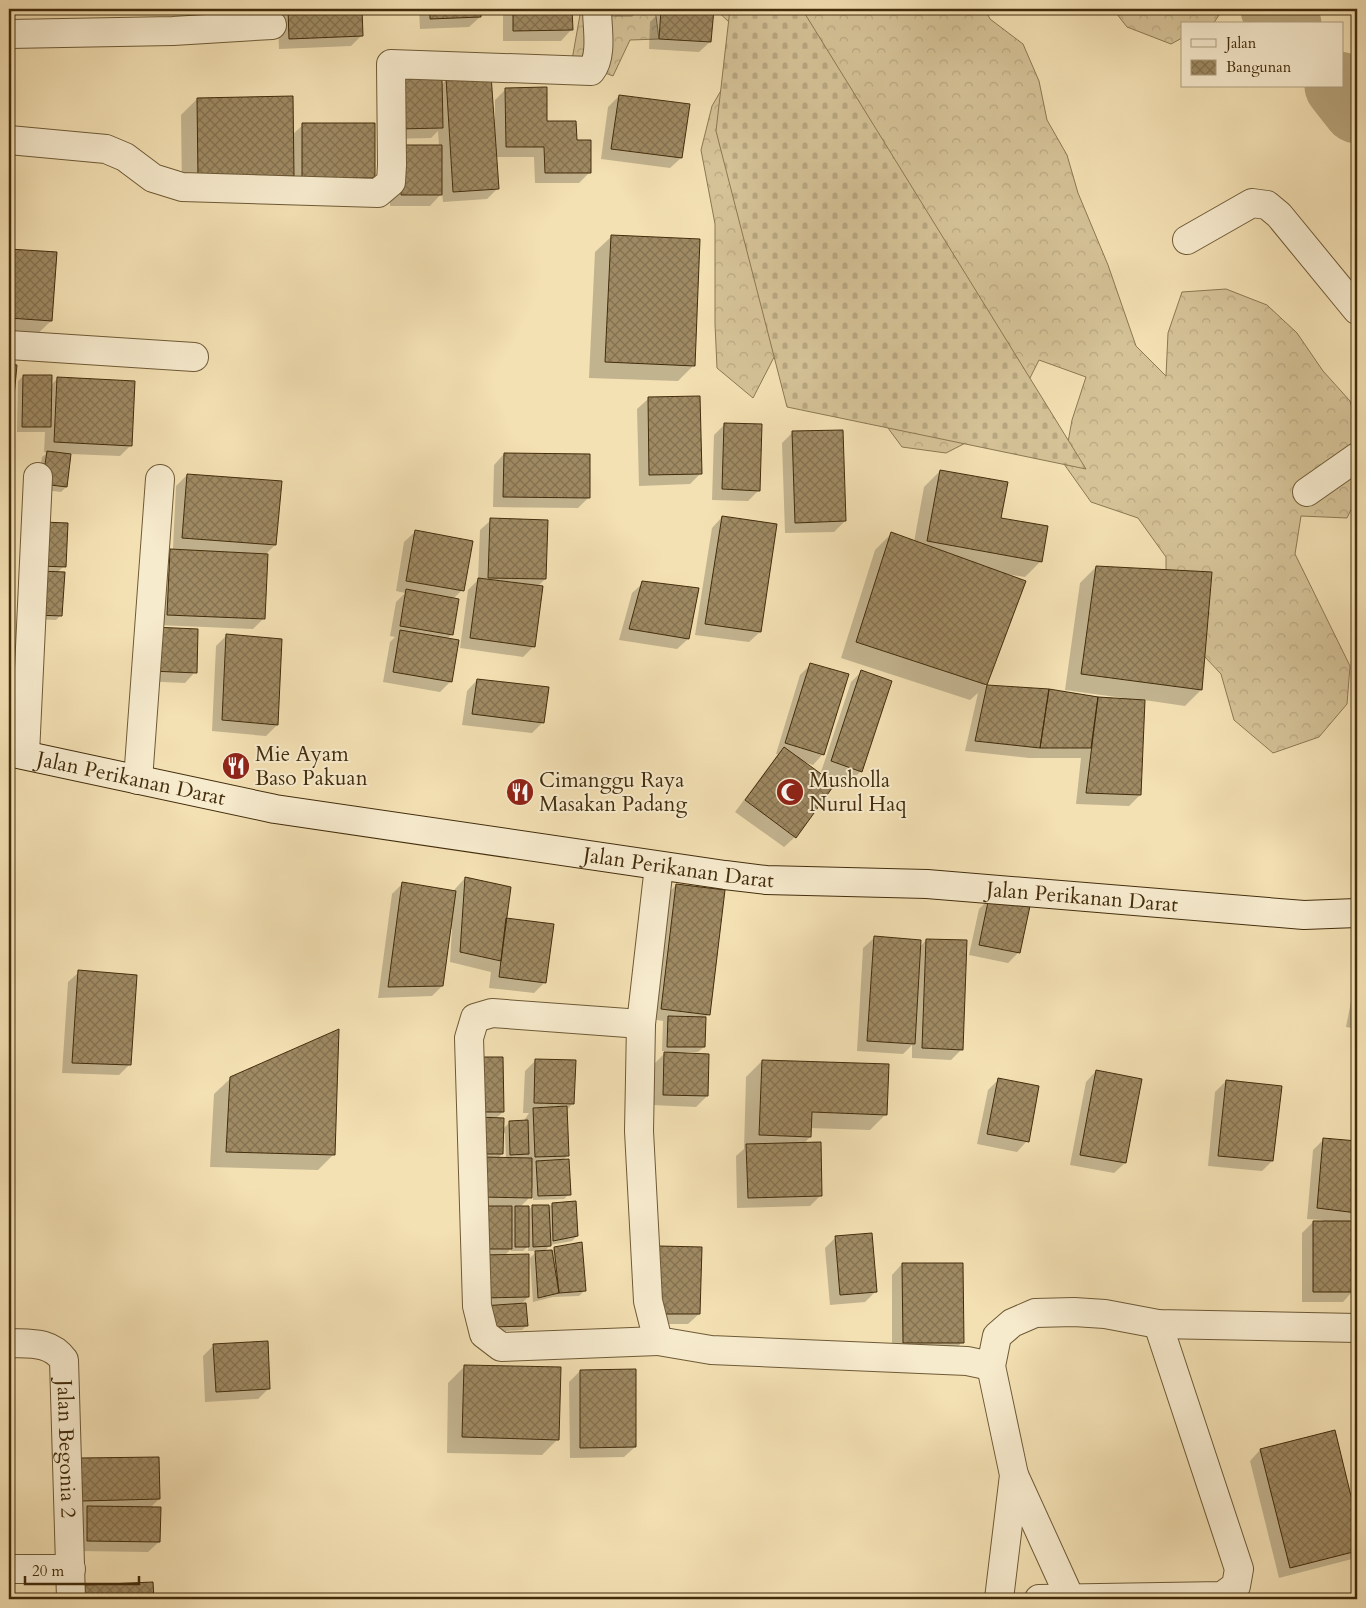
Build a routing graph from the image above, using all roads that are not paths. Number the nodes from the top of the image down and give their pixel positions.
1 (597, 9) edge
2 (272, 25) dead end
3 (9, 34) edge
4 (9, 140) edge
5 (1187, 240) dead end
6 (1357, 310) edge
7 (9, 344) edge
8 (194, 357) dead end
9 (1357, 457) edge
10 (38, 477) dead end
11 (160, 479) dead end
12 (1307, 492) dead end
13 (17, 753) edge
14 (138, 780) junction
15 (659, 866) junction
16 (1357, 913) edge
17 (641, 1024) junction
18 (1158, 1324) junction
19 (1356, 1331) edge
20 (658, 1341) junction
21 (9, 1343) edge
22 (991, 1366) junction
23 (1014, 1475) junction
24 (9, 1569) edge
25 (71, 1569) junction
26 (1070, 1598) junction
27 (71, 1599) edge
28 (998, 1599) edge
29 (1039, 1599) edge

1 - 4 street
2 - 3 street
5 - 6 street
7 - 8 street
9 - 12 street
10 - 13 street
11 - 14 street
13 - 14 street, Jalan Perikanan Darat
14 - 15 street, Jalan Perikanan Darat
15 - 16 street, Jalan Perikanan Darat
15 - 17 street
17 - 20 street
17 - 20 street
18 - 19 street
18 - 22 street
18 - 26 street
20 - 22 street
21 - 25 street, Jalan Begonia 2
22 - 23 street
23 - 26 street
23 - 28 street
24 - 25 street
25 - 27 street, Jalan Begonia 2
26 - 29 street

